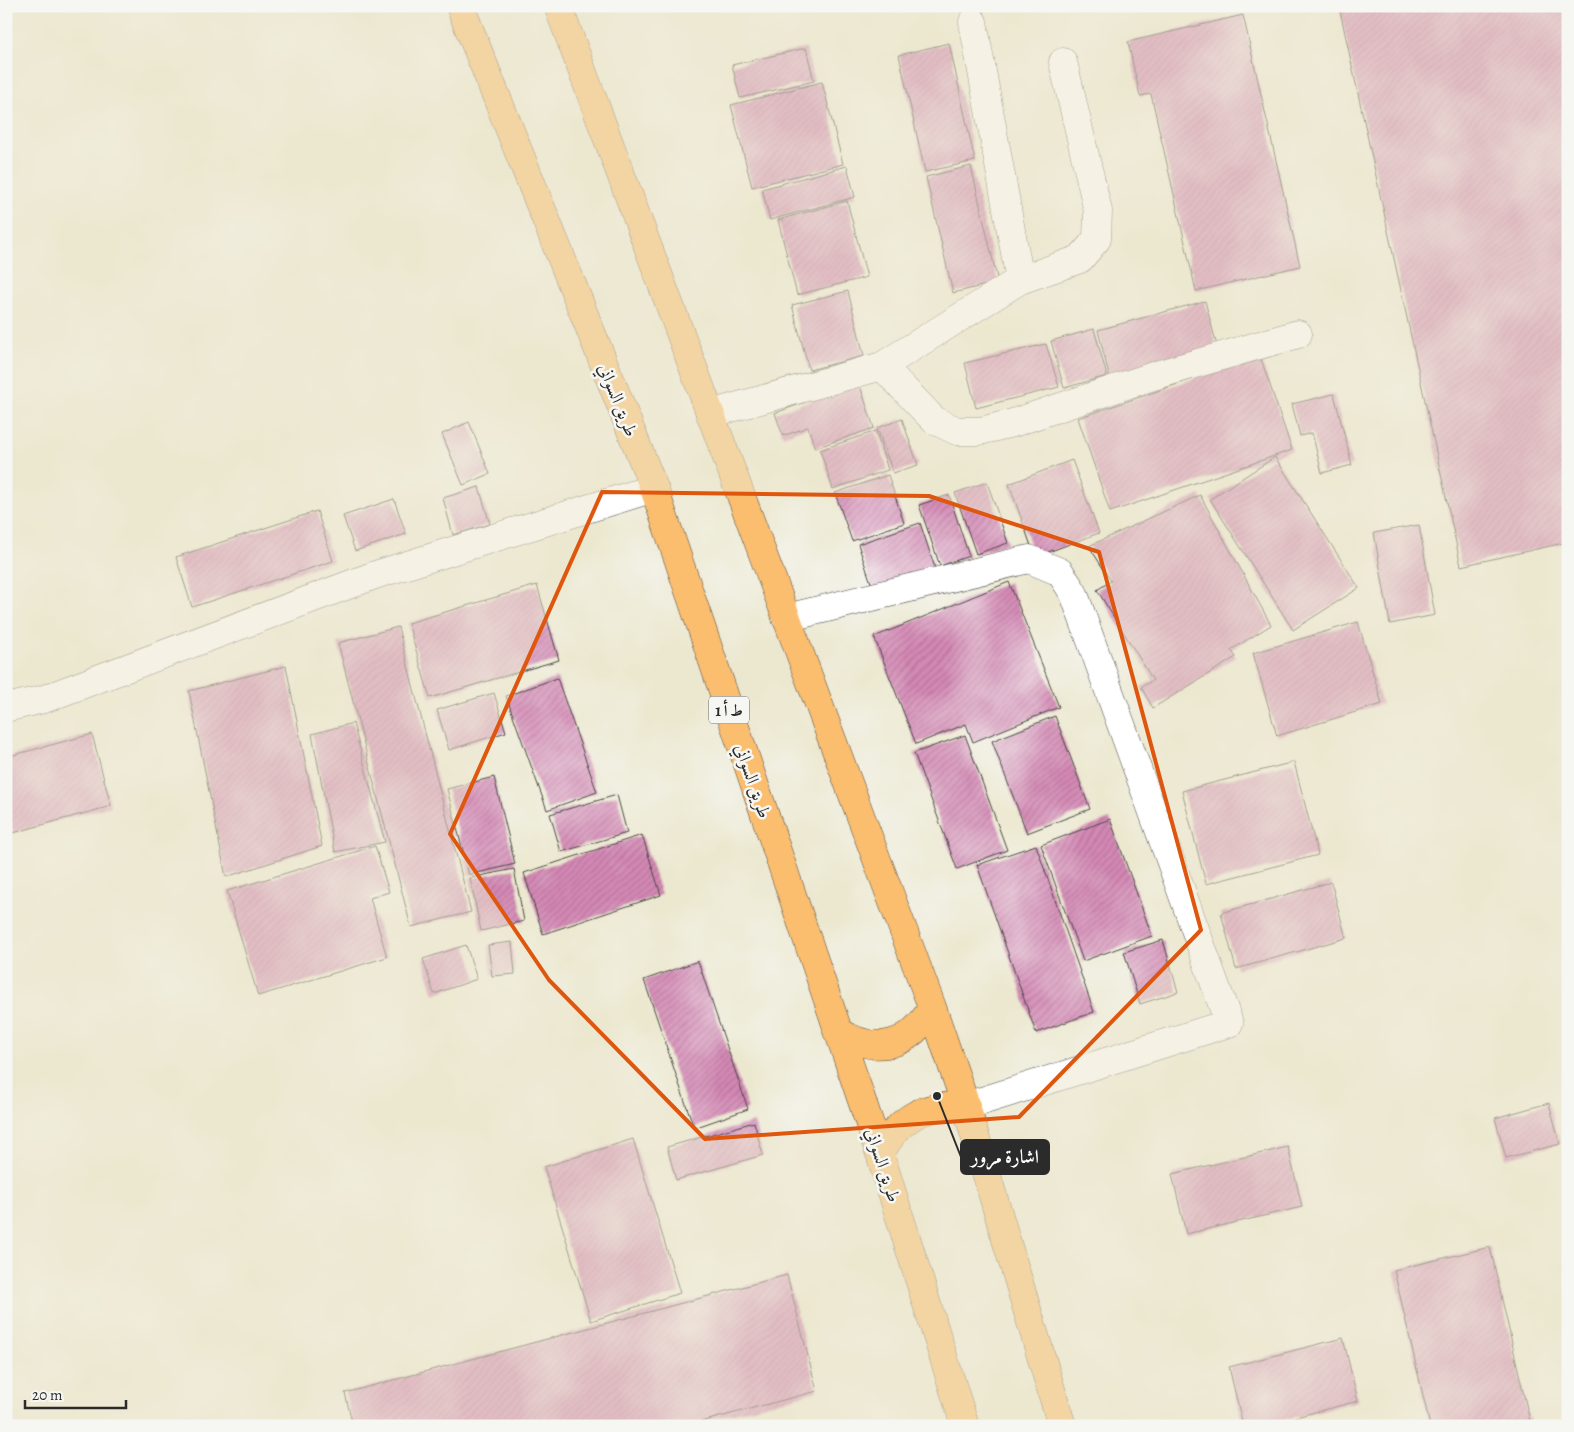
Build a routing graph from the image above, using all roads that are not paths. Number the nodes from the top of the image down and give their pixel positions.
1 (460, 6) edge
2 (558, 6) edge
3 (972, 22) dead end
4 (1063, 62) dead end
5 (1020, 280) junction
6 (1298, 334) dead end
7 (882, 366) junction
8 (710, 414) junction
9 (654, 488) junction
10 (786, 618) junction
11 (6, 708) edge
12 (932, 1007) junction
13 (837, 1032) junction
14 (966, 1106) junction
15 (880, 1154) junction
16 (965, 1426) edge
17 (1062, 1426) edge

1 - 9 highway, طريق السواني / ط أ 1
2 - 8 highway
3 - 5 street
4 - 5 street
5 - 7 street
6 - 7 street
7 - 8 street
8 - 10 highway
9 - 11 street
9 - 13 highway, طريق السواني / ط أ 1
10 - 12 highway
10 - 14 street
12 - 13 highway
12 - 14 highway
13 - 15 highway, طريق السواني / ط أ 1
14 - 15 highway
14 - 17 highway
15 - 16 highway, طريق السواني / ط أ 1

